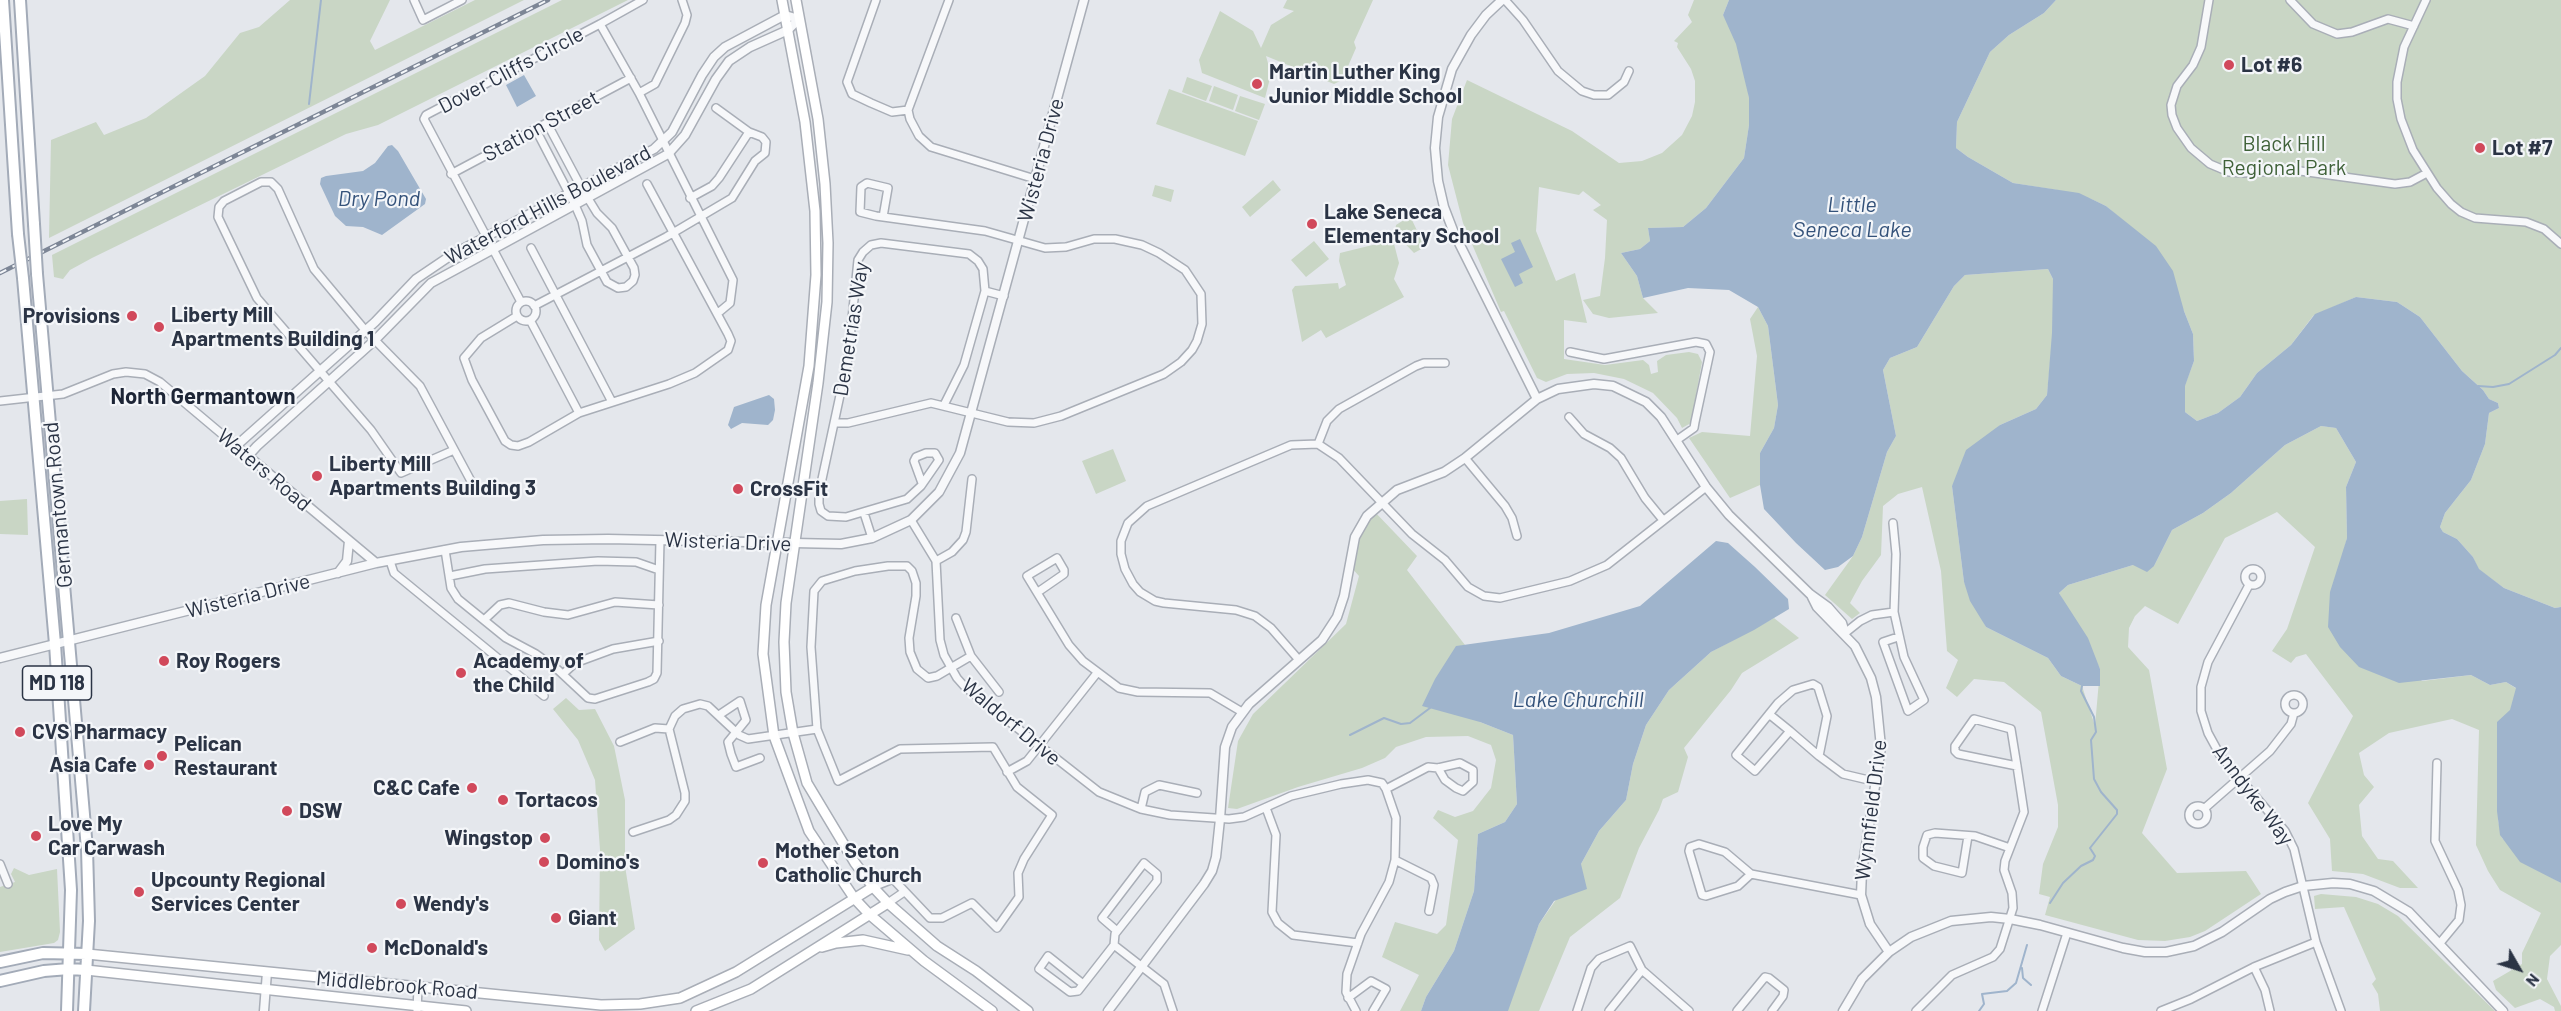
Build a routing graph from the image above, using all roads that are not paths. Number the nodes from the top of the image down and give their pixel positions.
1 (3, 0) edge
2 (20, 0) edge
3 (414, 0) edge
4 (462, 0) edge
5 (644, 0) edge
6 (681, 0) edge
7 (782, 0) edge
8 (796, 0) edge
9 (876, 0) edge
10 (949, 0) edge
11 (1084, 0) edge
12 (1503, 0) edge
13 (2209, 0) edge
14 (2290, 0) edge
15 (2426, 0) edge
16 (785, 15) junction
17 (799, 19) junction
18 (600, 24) junction
19 (2414, 26) junction
20 (788, 30) junction
21 (1629, 71) dead end
22 (631, 78) junction
23 (639, 93) junction
24 (716, 108) dead end
25 (908, 110) junction
26 (547, 123) junction
27 (536, 129) junction
28 (749, 132) junction
29 (663, 142) junction
30 (668, 154) junction
31 (2427, 173) junction
32 (451, 174) junction
33 (1035, 179) junction
34 (647, 184) dead end
35 (581, 187) junction
36 (569, 194) junction
37 (588, 198) junction
38 (690, 198) junction
39 (575, 205) junction
40 (883, 217) junction
41 (700, 218) junction
42 (673, 232) junction
43 (486, 238) junction
44 (1019, 240) junction
45 (2561, 244) edge
46 (531, 248) dead end
47 (492, 249) junction
48 (628, 257) junction
49 (601, 270) junction
50 (985, 291) junction
51 (555, 295) junction
52 (1004, 296) junction
53 (521, 302) junction
54 (534, 306) junction
55 (718, 314) junction
56 (517, 316) junction
57 (530, 320) junction
58 (365, 330) junction
59 (375, 340) junction
60 (1570, 352) dead end
61 (1445, 363) dead end
62 (321, 371) junction
63 (330, 382) junction
64 (49, 396) junction
65 (33, 397) junction
66 (1538, 399) junction
67 (0, 401) edge
68 (612, 402) junction
69 (944, 405) junction
70 (579, 413) junction
71 (972, 413) junction
72 (1569, 417) dead end
73 (836, 423) junction
74 (1677, 440) junction
75 (1318, 444) junction
76 (237, 446) junction
77 (454, 450) junction
78 (248, 456) junction
79 (1465, 458) junction
80 (972, 479) dead end
81 (472, 483) dead end
82 (922, 483) junction
83 (1706, 487) junction
84 (1381, 503) junction
85 (864, 513) junction
86 (1663, 519) junction
87 (911, 520) junction
88 (1893, 523) dead end
89 (1517, 536) dead end
90 (872, 538) junction
91 (660, 540) junction
92 (349, 541) junction
93 (777, 543) junction
94 (794, 544) junction
95 (445, 550) junction
96 (390, 561) junction
97 (936, 561) junction
98 (376, 563) junction
99 (659, 570) junction
100 (335, 574) junction
101 (450, 576) junction
102 (2249, 585) dead end
103 (1038, 592) junction
104 (659, 605) junction
105 (1894, 612) junction
106 (956, 618) dead end
107 (484, 620) junction
108 (1845, 633) junction
109 (1898, 637) junction
110 (658, 640) junction
111 (70, 641) junction
112 (55, 644) junction
113 (971, 657) junction
114 (0, 658) edge
115 (1299, 660) junction
116 (951, 669) junction
117 (1097, 673) junction
118 (563, 674) junction
119 (999, 692) dead end
120 (544, 696) dead end
121 (1242, 712) junction
122 (2294, 713) dead end
123 (1769, 714) junction
124 (719, 715) junction
125 (669, 729) junction
126 (817, 729) junction
127 (1790, 731) junction
128 (736, 732) junction
129 (793, 734) junction
130 (774, 736) junction
131 (620, 742) dead end
132 (1039, 746) junction
133 (1820, 756) junction
134 (760, 758) dead end
135 (2437, 763) dead end
136 (2017, 766) junction
137 (1438, 768) junction
138 (1007, 772) junction
139 (2240, 777) junction
140 (1877, 782) junction
141 (1386, 789) junction
142 (1197, 793) dead end
143 (1266, 808) junction
144 (2205, 808) dead end
145 (1141, 809) junction
146 (1220, 819) junction
147 (633, 832) dead end
148 (1968, 836) junction
149 (2010, 848) junction
150 (1395, 860) junction
151 (0, 864) edge
152 (1751, 874) junction
153 (8, 884) dead end
154 (2303, 886) junction
155 (873, 887) junction
156 (904, 892) junction
157 (1861, 895) junction
158 (854, 897) junction
159 (888, 903) junction
160 (1429, 911) dead end
161 (869, 914) junction
162 (2010, 919) junction
163 (1117, 931) junction
164 (2067, 933) junction
165 (2316, 942) junction
166 (1358, 943) junction
167 (2440, 943) junction
168 (1114, 945) junction
169 (808, 951) junction
170 (70, 952) junction
171 (913, 952) junction
172 (1888, 952) junction
173 (87, 954) junction
174 (0, 962) edge
175 (1142, 966) junction
176 (2254, 967) junction
177 (69, 969) junction
178 (86, 970) junction
179 (1642, 970) junction
180 (267, 972) junction
181 (0, 981) edge
182 (1083, 984) junction
183 (418, 987) junction
184 (266, 990) junction
185 (1348, 998) junction
186 (417, 1008) edge
187 (619, 1008) edge
188 (67, 1011) edge
189 (84, 1011) edge
190 (264, 1011) edge
191 (466, 1011) edge
192 (696, 1011) edge
193 (993, 1011) edge
194 (1028, 1011) edge
195 (1108, 1011) edge
196 (1173, 1011) edge
197 (1356, 1011) edge
198 (1374, 1011) edge
199 (1577, 1011) edge
200 (1609, 1011) edge
201 (1689, 1011) edge
202 (1737, 1011) edge
203 (1772, 1011) edge
204 (1843, 1011) edge
205 (1916, 1011) edge
206 (2042, 1011) edge
207 (2161, 1011) edge
208 (2270, 1011) edge
209 (2341, 1011) edge
210 (2503, 1011) edge

1 - 65 main road, Germantown Road / MD 118, bridge
2 - 64 main road, Germantown Road / MD 118, bridge
3 - 4 street
5 - 18 street
6 - 23 street
7 - 16 main road
8 - 17 main road
9 - 25 street
10 - 25 street
11 - 33 street, Wisteria Drive
12 - 21 street
12 - 66 street
13 - 31 street
14 - 19 street
15 - 19 street
16 - 17 street
16 - 20 main road
16 - 29 street, Waterford Hills Boulevard
17 - 20 street, Waterford Hills Boulevard
17 - 94 main road
18 - 22 street, Dover Cliffs Circle
18 - 32 street, Dover Cliffs Circle
19 - 31 street
20 - 30 street, Waterford Hills Boulevard
20 - 93 main road
22 - 23 street, Dover Cliffs Circle
22 - 26 street, Station Street
23 - 29 street, Dover Cliffs Circle
24 - 28 street
25 - 33 street
26 - 27 street, Station Street
26 - 35 street
27 - 32 street, Station Street
27 - 36 street
28 - 38 street
28 - 41 street
29 - 30 street, Dover Cliffs Circle
29 - 35 street, Waterford Hills Boulevard
30 - 37 street, Waterford Hills Boulevard
30 - 38 street, Dover Cliffs Circle
31 - 45 street
32 - 43 street, Dover Cliffs Circle
33 - 44 street, Wisteria Drive
34 - 42 street
35 - 36 street, Waterford Hills Boulevard
35 - 37 street
36 - 39 street
36 - 43 street, Waterford Hills Boulevard
37 - 39 street, Waterford Hills Boulevard
37 - 48 street
38 - 41 street, Dover Cliffs Circle
39 - 47 street, Waterford Hills Boulevard
39 - 49 street
40 - 40 street
40 - 44 street
41 - 42 street
41 - 55 street, Dover Cliffs Circle
42 - 48 street
42 - 55 street
43 - 47 street, Dover Cliffs Circle
43 - 58 street, Waterford Hills Boulevard
44 - 52 street, Wisteria Drive
44 - 71 street
46 - 51 street
47 - 53 street, Dover Cliffs Circle
47 - 59 street, Waterford Hills Boulevard
48 - 49 street
48 - 49 street
49 - 51 street
50 - 52 street
50 - 69 street, Demetrias Way
50 - 73 street, Demetrias Way
51 - 54 street
51 - 68 street
52 - 71 street, Wisteria Drive
53 - 54 street
53 - 56 street
54 - 57 street
55 - 68 street
56 - 57 street
56 - 70 street
57 - 70 street
58 - 59 street
58 - 62 street, Waterford Hills Boulevard
58 - 62 street
59 - 63 street, Waterford Hills Boulevard
59 - 77 street
60 - 74 street
61 - 75 street
62 - 63 street
62 - 76 street, Waterford Hills Boulevard
63 - 77 street
63 - 78 street, Waterford Hills Boulevard
64 - 65 street, Waters Road
64 - 76 street, Waters Road
64 - 111 main road, Germantown Road / MD 118
65 - 67 street, Waters Road
65 - 112 main road, Germantown Road / MD 118
66 - 74 street, Wynnfield Drive
66 - 79 street, Wynnfield Drive
68 - 70 street
69 - 71 street
69 - 73 street
71 - 87 street, Wisteria Drive
72 - 86 street
73 - 85 street, Demetrias Way
74 - 83 street, Wynnfield Drive
75 - 84 street
75 - 115 street
76 - 78 street, Waters Road
77 - 81 street
78 - 92 street, Waters Road
79 - 84 street, Wynnfield Drive
79 - 89 street
80 - 97 street
82 - 82 street, Demetrias Way
82 - 85 street, Demetrias Way
83 - 86 street
83 - 108 street, Wynnfield Drive
84 - 86 street
84 - 115 street, Wynnfield Drive
85 - 90 street
87 - 90 street, Wisteria Drive
87 - 97 street, Waldorf Drive
88 - 105 street
90 - 94 street, Wisteria Drive
91 - 93 street, Wisteria Drive
91 - 95 street, Wisteria Drive
91 - 99 street
92 - 98 street, Waters Road
92 - 100 street
93 - 94 street, Wisteria Drive
93 - 130 main road
94 - 129 main road
95 - 96 street, Wisteria Drive
95 - 101 street
96 - 98 street, Wisteria Drive
96 - 120 street
97 - 116 street, Waldorf Drive
98 - 100 street, Wisteria Drive
99 - 101 street
99 - 104 street
100 - 111 street, Wisteria Drive
101 - 107 street
102 - 139 street, Anndyke Way
103 - 103 street
103 - 117 street
104 - 107 street
104 - 110 street
105 - 108 street
105 - 109 street
106 - 113 street
107 - 118 street
108 - 140 street, Wynnfield Drive
109 - 109 street
110 - 118 street
110 - 118 street
111 - 112 street, Wisteria Drive
111 - 173 main road, Germantown Road / MD 118
112 - 114 street, Wisteria Drive
112 - 170 main road, Germantown Road / MD 118
113 - 116 street
113 - 119 street
115 - 121 street, Wynnfield Drive
116 - 126 street
116 - 132 street, Waldorf Drive
117 - 121 street
117 - 132 street
121 - 146 street, Wynnfield Drive
122 - 139 street
123 - 127 street
123 - 127 street
123 - 133 street
124 - 125 street
124 - 128 street
124 - 128 street
125 - 131 street
125 - 147 street
126 - 129 street
126 - 138 street
127 - 133 street
128 - 130 street
128 - 134 street
129 - 130 street
129 - 155 main road
130 - 158 main road
132 - 138 street
132 - 145 street, Waldorf Drive
133 - 140 street
135 - 167 street
136 - 136 street
136 - 149 street
137 - 137 street
137 - 141 street
138 - 156 street
139 - 144 street
139 - 154 street, Anndyke Way
140 - 157 street, Wynnfield Drive
141 - 143 street
141 - 150 street
142 - 145 street
143 - 146 street, Waldorf Drive
143 - 166 street
145 - 146 street, Waldorf Drive
146 - 175 street, Wynnfield Drive
148 - 148 street
148 - 149 street
149 - 162 street
150 - 160 street
150 - 166 street
151 - 153 street
152 - 152 street
152 - 157 street
154 - 164 street
154 - 165 street, Anndyke Way
154 - 167 street
155 - 156 street
155 - 158 main road, Middlebrook Road
155 - 159 main road
156 - 159 street
157 - 172 street, Wynnfield Drive
158 - 161 main road
158 - 187 main road, Middlebrook Road
159 - 161 main road
159 - 194 main road
161 - 169 main road
161 - 171 main road
162 - 164 street
162 - 172 street
162 - 205 street
163 - 163 street
163 - 168 street
164 - 206 street
165 - 176 street
165 - 209 street, Anndyke Way
166 - 185 street
167 - 210 street
168 - 175 street
168 - 182 street
169 - 171 main road
169 - 192 main road
170 - 173 main road, Middlebrook Road
170 - 174 main road, Middlebrook Road
170 - 177 main road, Germantown Road / MD 118
171 - 193 main road
172 - 204 street
173 - 178 main road, Germantown Road / MD 118
173 - 180 main road, Middlebrook Road
175 - 195 street, Wynnfield Drive
175 - 196 street
176 - 207 street
176 - 208 street
177 - 178 main road, Middlebrook Road
177 - 181 main road, Middlebrook Road
177 - 188 main road, Germantown Road / MD 118
178 - 184 main road, Middlebrook Road
178 - 189 main road, Germantown Road / MD 118
179 - 199 street
179 - 200 street
179 - 201 street
180 - 183 main road, Middlebrook Road
180 - 184 street
182 - 182 street
183 - 186 street
183 - 187 main road, Middlebrook Road
184 - 186 main road, Middlebrook Road
184 - 190 street
185 - 197 street
185 - 198 street
186 - 191 main road, Middlebrook Road
202 - 203 street

